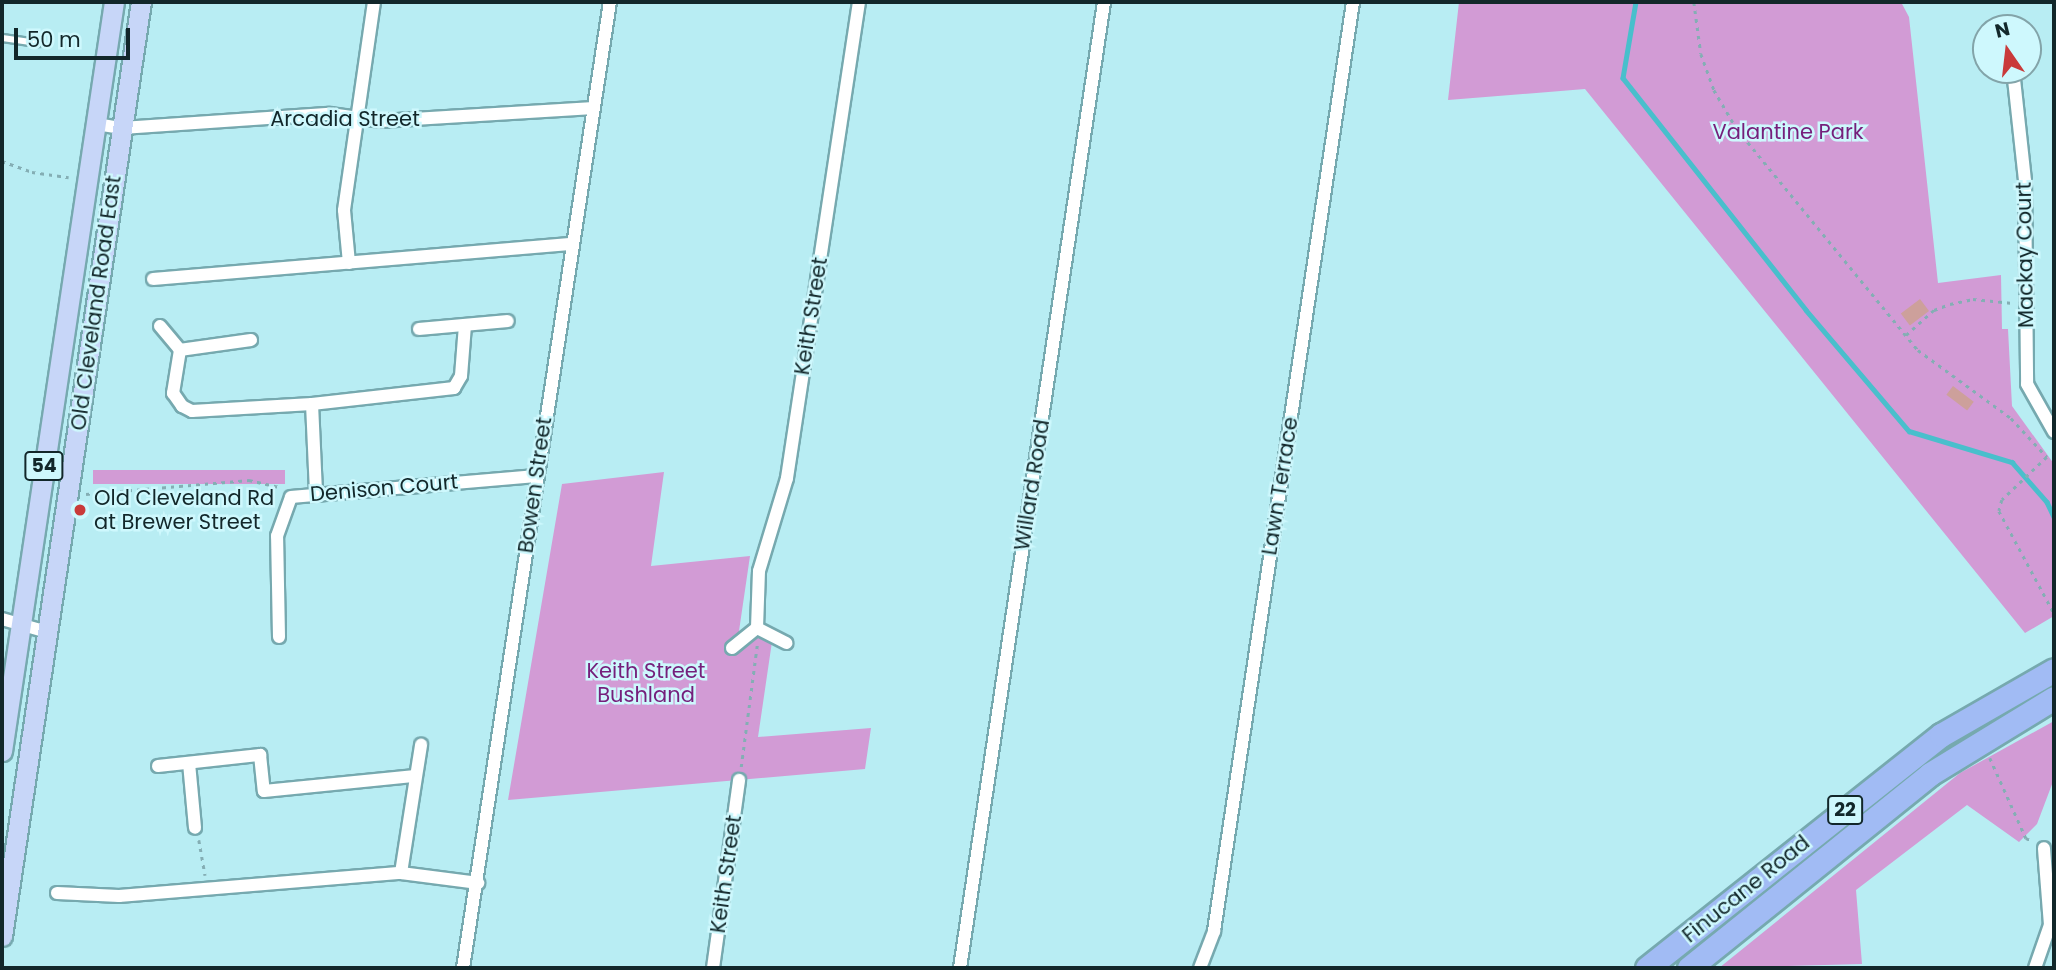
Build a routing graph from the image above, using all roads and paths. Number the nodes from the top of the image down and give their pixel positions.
1 (114, 2) edge
2 (141, 2) edge
3 (374, 2) edge
4 (610, 2) edge
5 (859, 2) edge
6 (1104, 2) edge
7 (1353, 2) edge
8 (1694, 2) edge
9 (2, 38) edge
10 (38, 43) dead end
11 (2015, 84) edge
12 (594, 108) junction
13 (360, 119) junction
14 (96, 124) junction
15 (122, 128) junction
16 (2, 161) edge
17 (88, 179) junction
18 (573, 244) junction
19 (349, 263) junction
20 (153, 279) dead end
21 (2026, 303) junction
22 (508, 321) dead end
23 (465, 325) junction
24 (160, 326) dead end
25 (419, 329) dead end
26 (1906, 335) junction
27 (251, 340) dead end
28 (180, 350) junction
29 (312, 404) junction
30 (2054, 432) edge
31 (536, 476) junction
32 (316, 492) junction
33 (86, 494) dead end
34 (291, 497) junction
35 (2054, 613) edge
36 (11, 622) edge
37 (757, 628) junction
38 (47, 632) junction
39 (279, 637) dead end
40 (786, 643) dead end
41 (732, 648) dead end
42 (2054, 670) edge
43 (2054, 698) edge
44 (421, 745) dead end
45 (2, 751) edge
46 (1988, 756) dead end
47 (189, 763) junction
48 (158, 766) dead end
49 (415, 776) junction
50 (739, 780) joint
51 (195, 828) joint
52 (2044, 848) joint
53 (401, 873) junction
54 (478, 883) junction
55 (210, 888) junction
56 (57, 894) dead end
57 (2, 936) edge
58 (463, 968) edge
59 (713, 968) edge
60 (960, 968) edge
61 (1200, 968) edge
62 (1647, 968) edge
63 (1689, 968) edge
64 (2035, 968) edge

1 - 14 main road, Old Cleveland Road East / 54
2 - 15 main road, Old Cleveland Road East / 54
3 - 13 street
4 - 12 street, Bowen Street
5 - 37 street, Keith Street
6 - 60 street, Willard Road
7 - 61 street, Lawn Terrace
8 - 26 path
9 - 10 lane
11 - 21 street, Mackay Court
12 - 13 street, Arcadia Street
12 - 18 street, Bowen Street
13 - 15 street, Arcadia Street
13 - 19 street
14 - 15 street, Arcadia Street
14 - 17 main road, Old Cleveland Road East / 54
15 - 38 main road, Old Cleveland Road East / 54
16 - 17 path
17 - 36 main road, Old Cleveland Road East / 54
18 - 19 street
18 - 31 street, Bowen Street
19 - 20 street
21 - 26 path
21 - 30 street, Mackay Court
22 - 23 street
23 - 25 street
23 - 29 street
24 - 28 street
26 - 35 path
27 - 28 street
28 - 29 street
29 - 32 street
31 - 32 street, Denison Court
31 - 54 street, Bowen Street
32 - 34 street, Denison Court
33 - 34 path
34 - 39 street, Denison Court
36 - 38 street
36 - 45 main road, Old Cleveland Road East / 54
37 - 40 street
37 - 41 street
37 - 50 path
38 - 57 main road, Old Cleveland Road East / 54
42 - 62 highway, Finucane Road / 22
43 - 63 highway, Finucane Road / 22
44 - 49 street
46 - 52 path
47 - 48 street
47 - 49 street
47 - 51 street
49 - 53 street
50 - 59 street, Keith Street
51 - 55 path
52 - 64 street
53 - 54 street
53 - 55 street
54 - 58 street, Bowen Street
55 - 56 street

